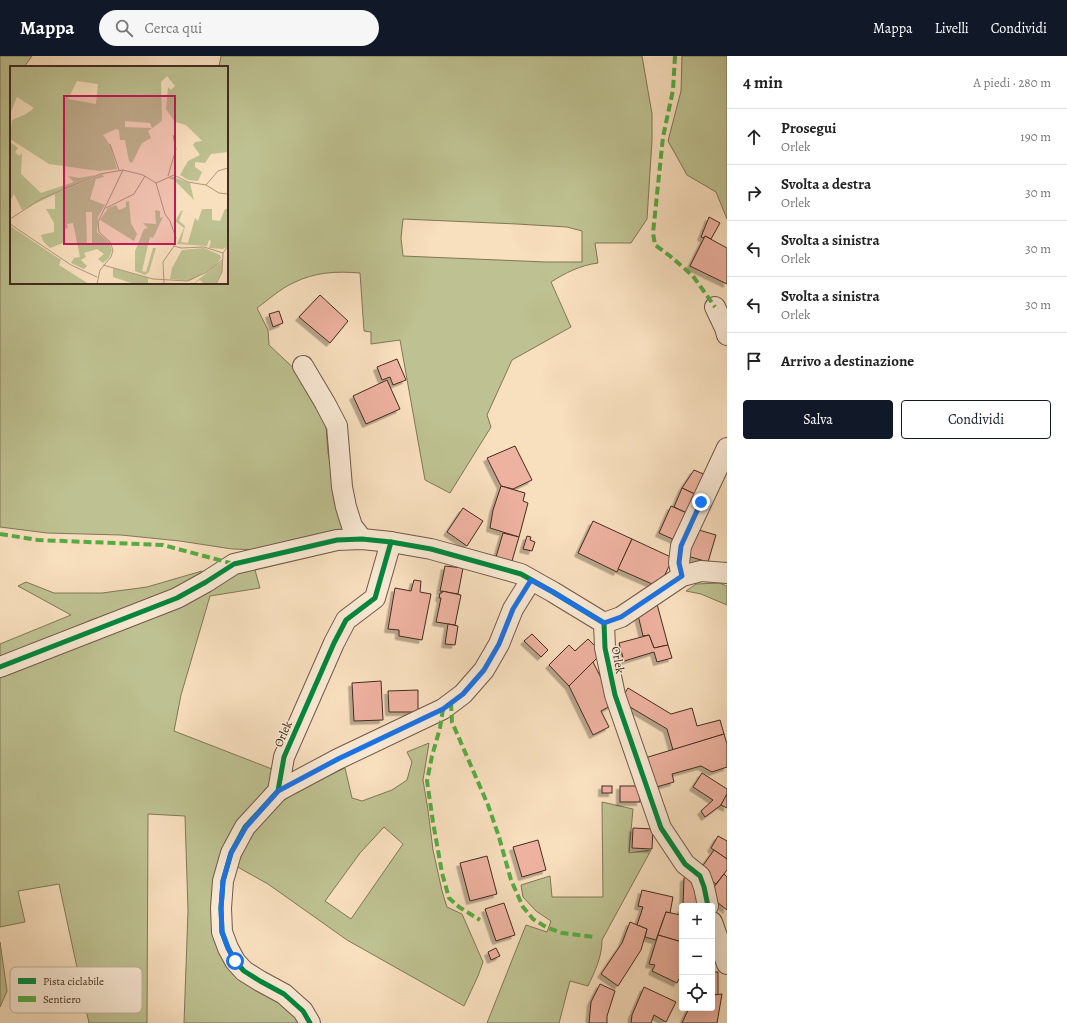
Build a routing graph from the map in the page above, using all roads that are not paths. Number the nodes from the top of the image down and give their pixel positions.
1 (715, 308) dead end
2 (727, 335) edge
3 (303, 366) dead end
4 (727, 448) edge
5 (362, 539) junction
6 (391, 542) junction
7 (727, 573) edge
8 (682, 576) junction
9 (531, 580) junction
10 (604, 623) junction
11 (0, 667) edge
12 (278, 791) junction
13 (707, 903) edge
14 (715, 930) edge
15 (727, 964) edge
16 (310, 1023) edge

1 - 2 street
3 - 5 street
4 - 8 street
5 - 6 street
5 - 11 street
6 - 9 street
6 - 12 street, Orlek
7 - 8 street
8 - 10 street
9 - 10 street
9 - 12 street
10 - 13 street, Orlek
12 - 16 street
14 - 15 street

